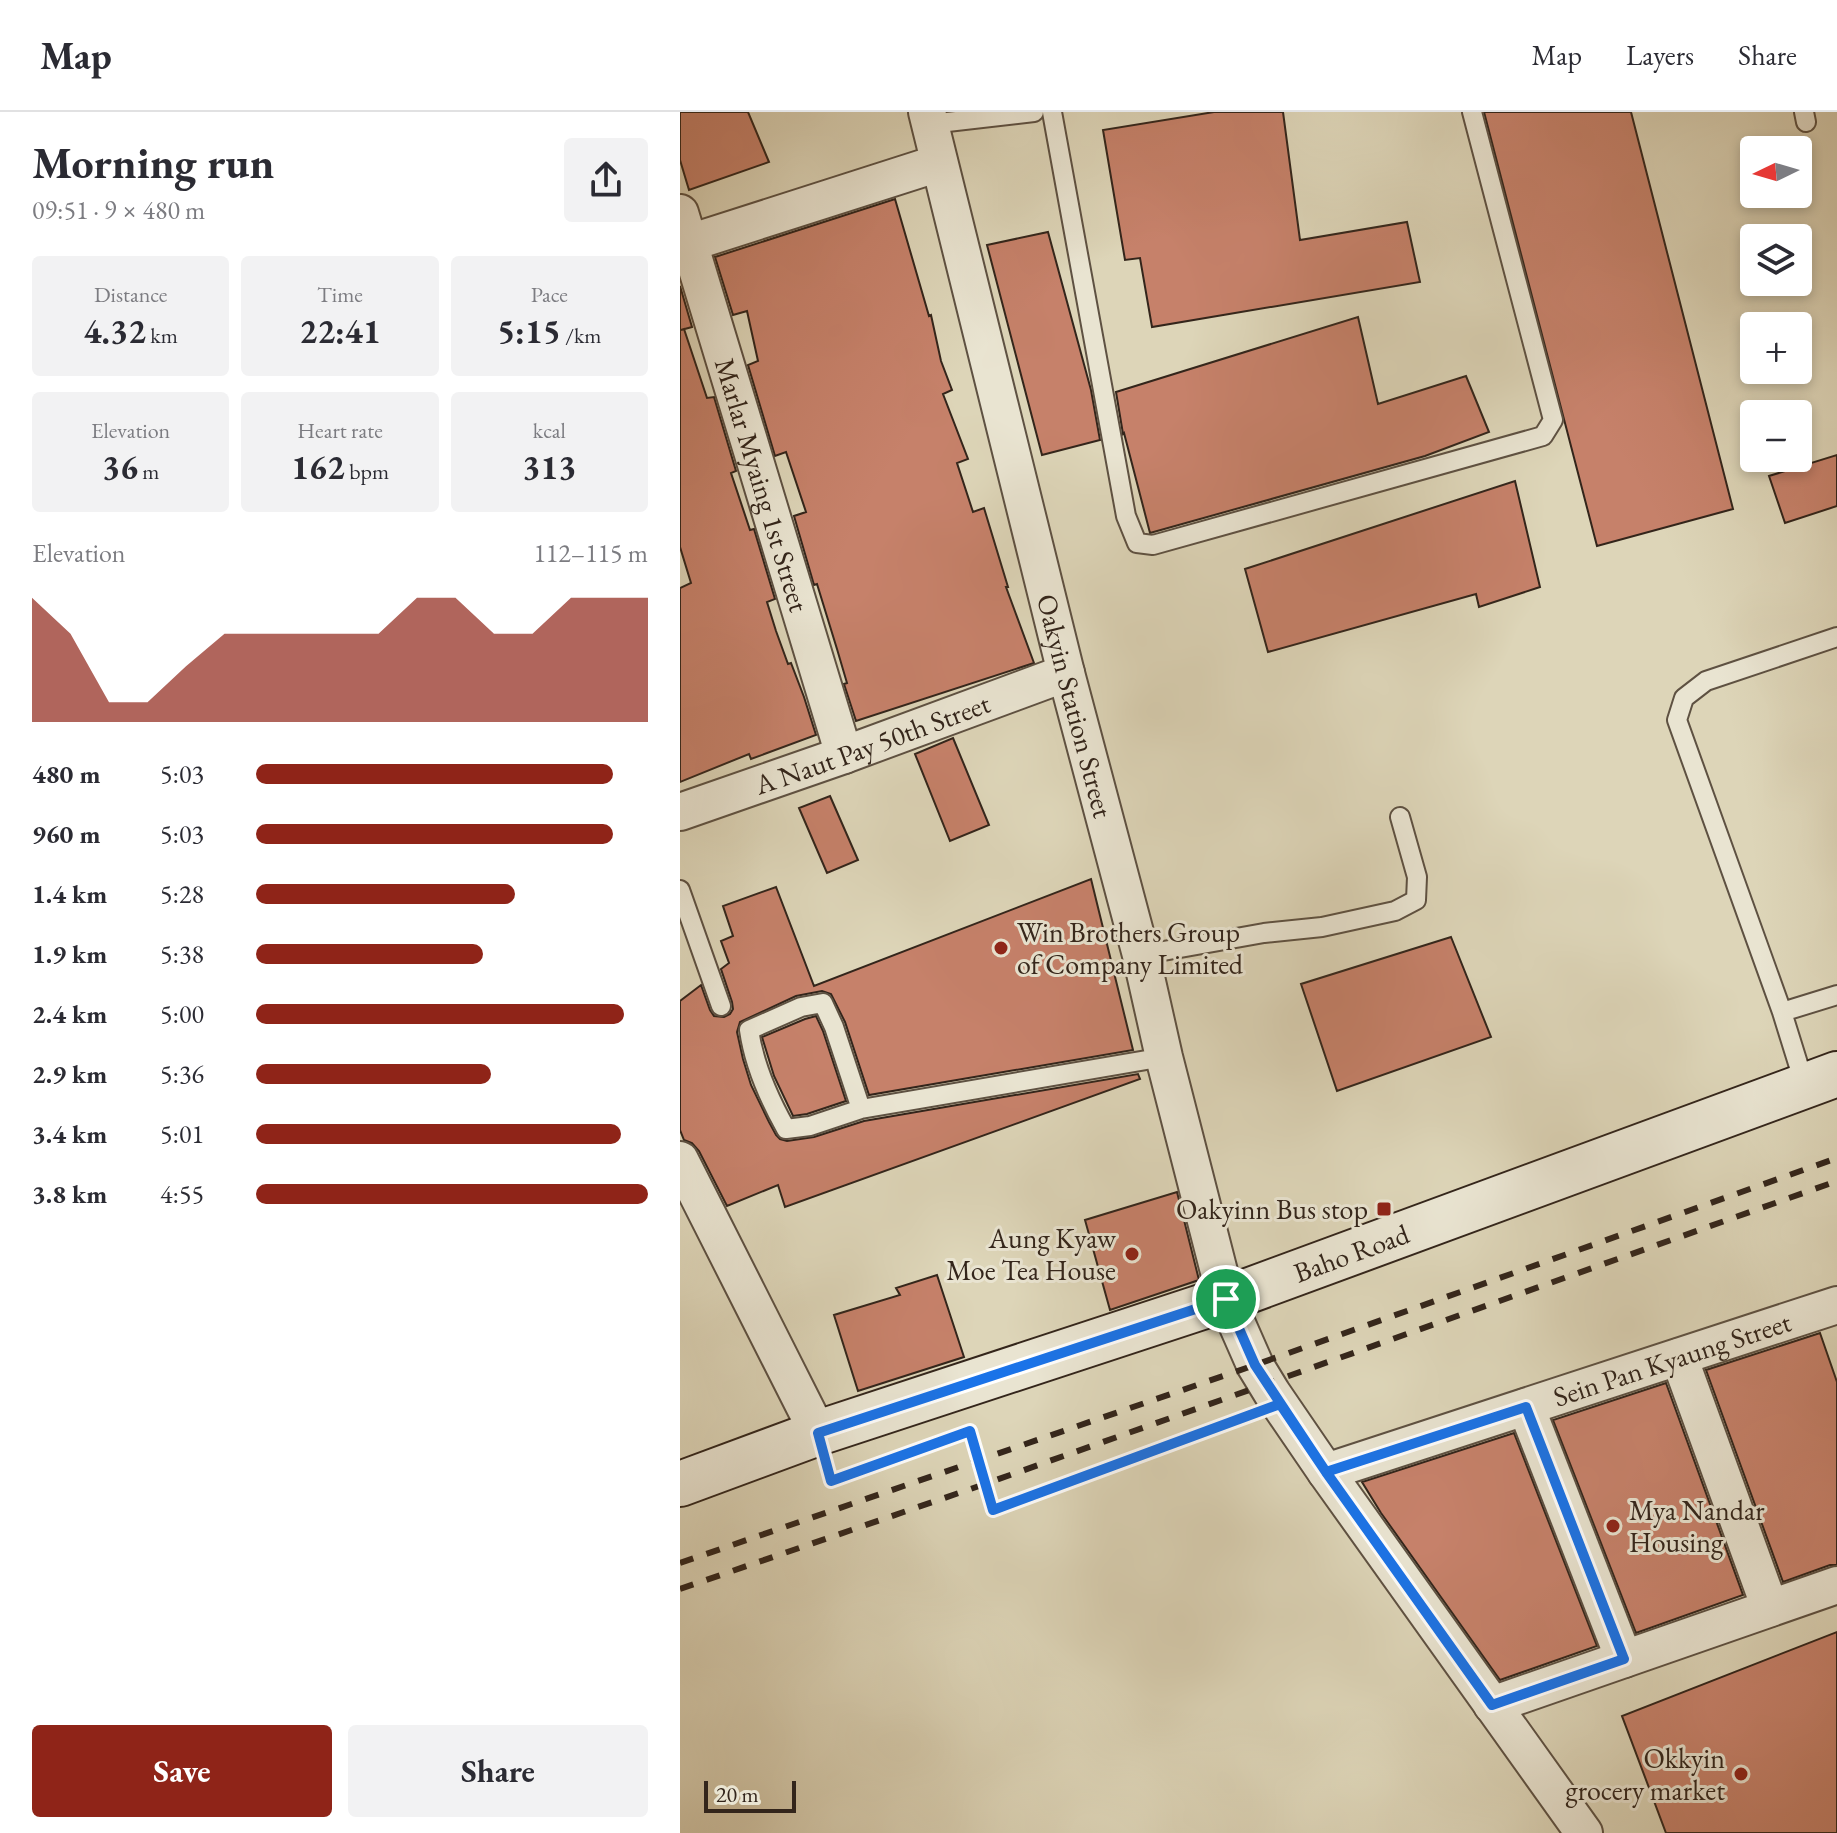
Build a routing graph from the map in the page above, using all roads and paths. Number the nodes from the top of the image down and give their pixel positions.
1 (1034, 112) edge
2 (1052, 112) edge
3 (1472, 112) edge
4 (928, 118) edge
5 (939, 163) junction
6 (683, 234) edge
7 (1837, 637) edge
8 (1066, 673) junction
9 (844, 755) junction
10 (680, 812) edge
11 (1400, 817) dead end
12 (680, 890) edge
13 (1141, 955) junction
14 (1837, 995) edge
15 (721, 1006) dead end
16 (1782, 1012) junction
17 (1164, 1057) junction
18 (1821, 1080) edge
19 (861, 1109) junction
20 (680, 1160) edge
21 (1226, 1299) junction
22 (1834, 1315) edge
23 (1679, 1357) junction
24 (1280, 1404) junction
25 (1526, 1407) junction
26 (818, 1433) junction
27 (1326, 1472) junction
28 (680, 1484) edge
29 (1837, 1585) edge
30 (1770, 1608) junction
31 (1624, 1659) junction
32 (1492, 1705) junction
33 (1584, 1833) edge

1 - 4 lane
2 - 3 lane
4 - 5 street, Oakyin Station Street
5 - 6 street
5 - 8 street, Oakyin Station Street
6 - 9 street, Marlar Myaing 1st Street
7 - 16 lane
8 - 9 street, A Naut Pay 50th Street
8 - 13 street, Oakyin Station Street
9 - 10 street, A Naut Pay 50th Street
11 - 13 lane
12 - 15 lane
13 - 17 street, Oakyin Station Street
14 - 16 lane
16 - 18 lane
17 - 19 lane
17 - 21 street, Oakyin Station Street
18 - 21 main road, Baho Road
19 - 19 lane
20 - 26 street
21 - 24 street, Oakyin Station Street
21 - 26 main road, Baho Road
22 - 23 street, Sein Pan Kyaung Street
23 - 25 street, Sein Pan Kyaung Street
23 - 30 street
24 - 26 path
24 - 27 street, Oakyin Station Street
25 - 27 street, Sein Pan Kyaung Street
25 - 31 street
26 - 28 main road, Baho Road
27 - 32 street, Oakyin Station Street
29 - 30 street
30 - 31 street
31 - 32 street
32 - 33 street, Oakyin Station Street

